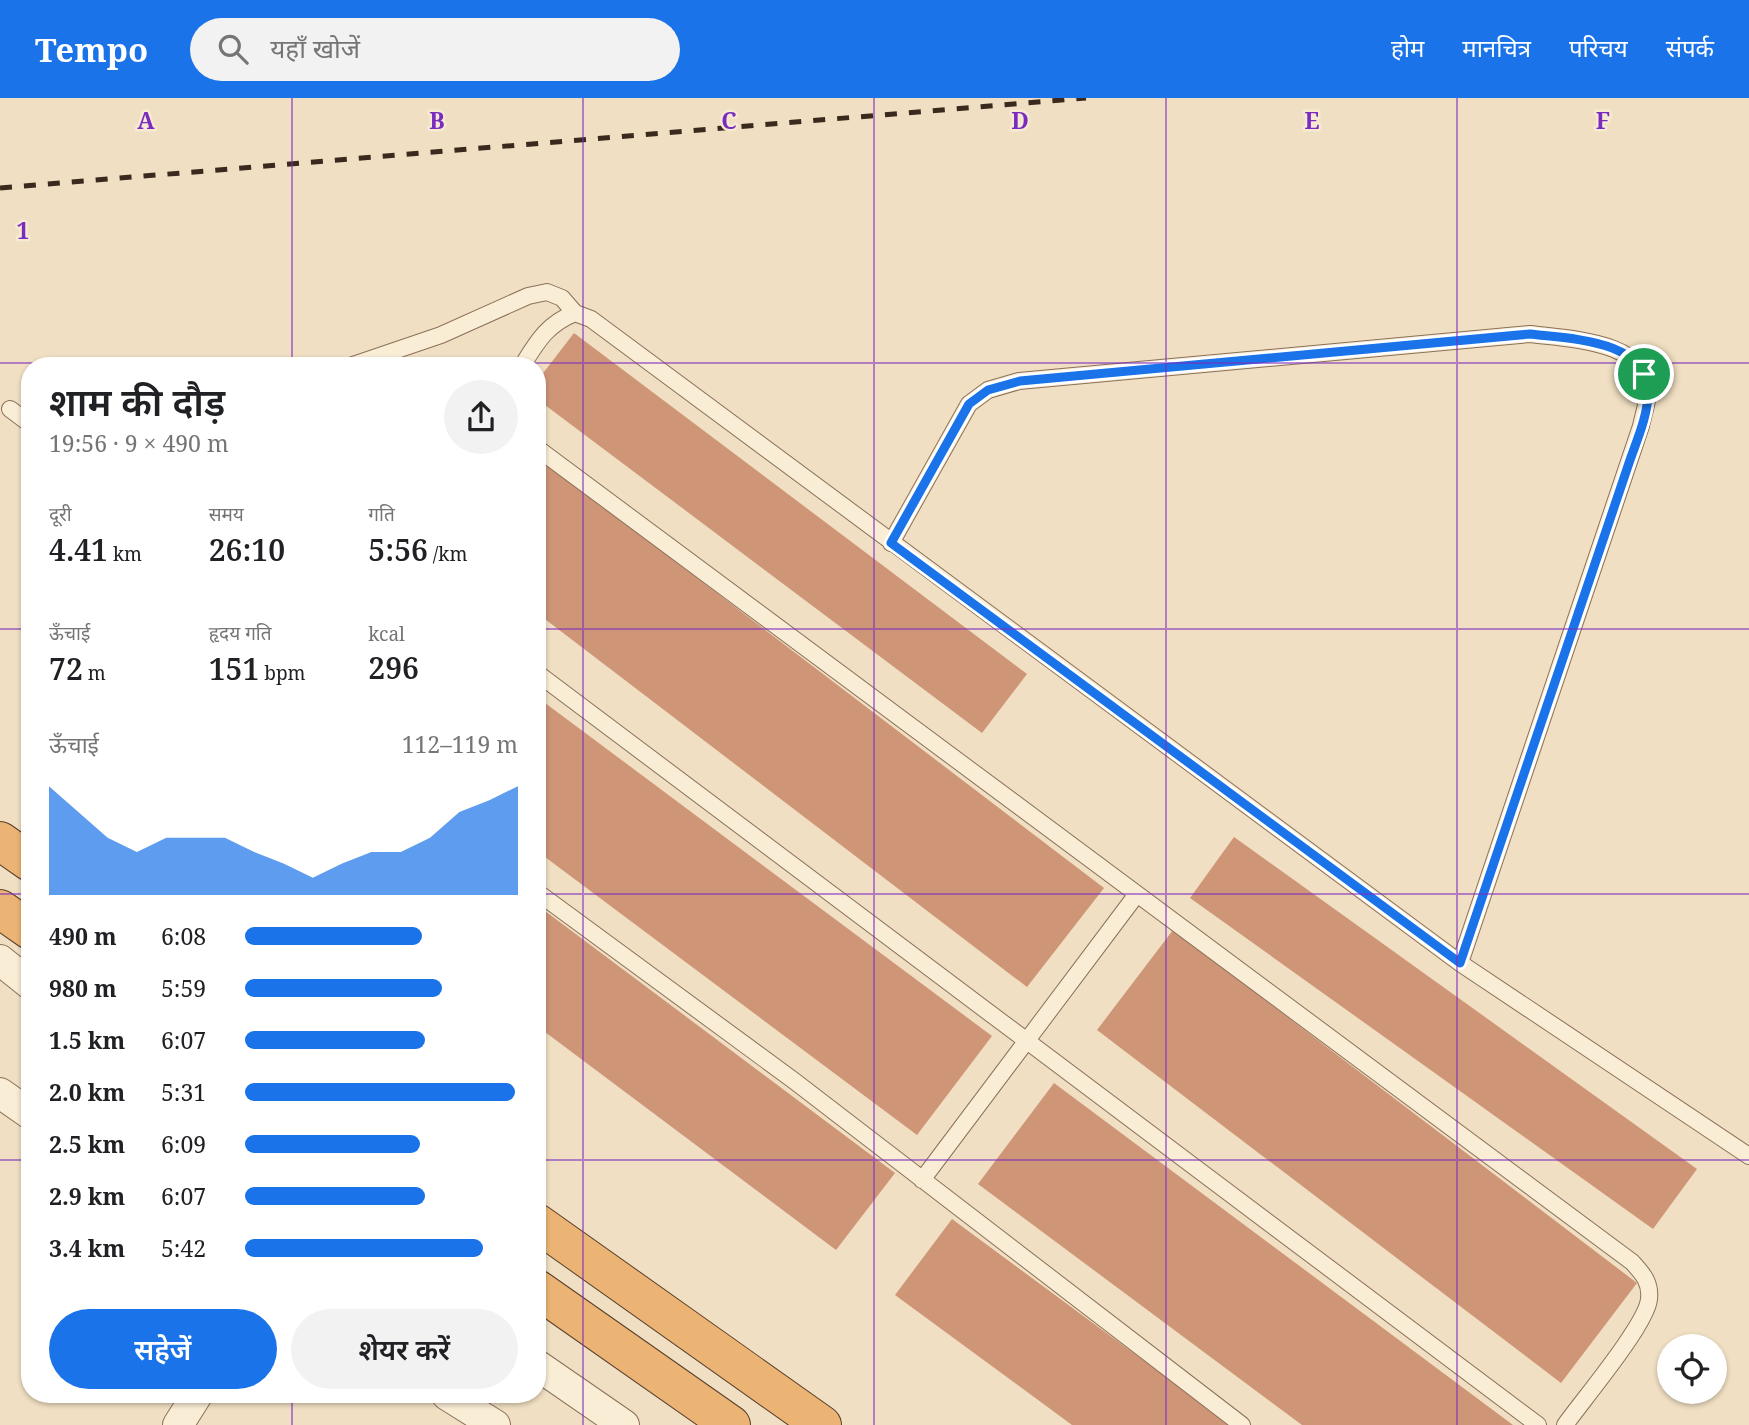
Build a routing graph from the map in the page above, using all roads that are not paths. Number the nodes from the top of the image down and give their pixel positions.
1 (575, 313) junction
2 (376, 357) edge
3 (528, 357) edge
4 (10, 409) dead end
5 (21, 417) edge
6 (546, 455) edge
7 (891, 543) junction
8 (546, 680) edge
9 (0, 841) edge
10 (21, 856) edge
11 (1137, 894) junction
12 (546, 899) edge
13 (0, 909) edge
14 (21, 924) edge
15 (0, 960) edge
16 (1460, 963) junction
17 (21, 977) edge
18 (1027, 1040) junction
19 (0, 1093) edge
20 (21, 1108) edge
21 (1749, 1156) edge
22 (922, 1180) junction
23 (546, 1229) edge
24 (546, 1295) edge
25 (546, 1371) edge
26 (192, 1403) edge
27 (460, 1403) edge
28 (178, 1425) edge
29 (495, 1425) edge
30 (624, 1425) edge
31 (731, 1425) edge
32 (822, 1425) edge
33 (1242, 1425) edge
34 (1538, 1425) edge
35 (1565, 1425) edge

1 - 2 lane
1 - 3 lane
1 - 7 lane
4 - 5 lane
6 - 11 lane
7 - 16 lane
7 - 16 lane
8 - 18 lane
9 - 10 highway
11 - 18 lane
11 - 35 lane
12 - 22 lane
13 - 14 highway
15 - 17 street
16 - 21 lane
18 - 22 lane
18 - 34 lane
19 - 20 street
22 - 33 lane
23 - 32 highway
24 - 31 highway
25 - 30 street
26 - 28 street
27 - 29 street

